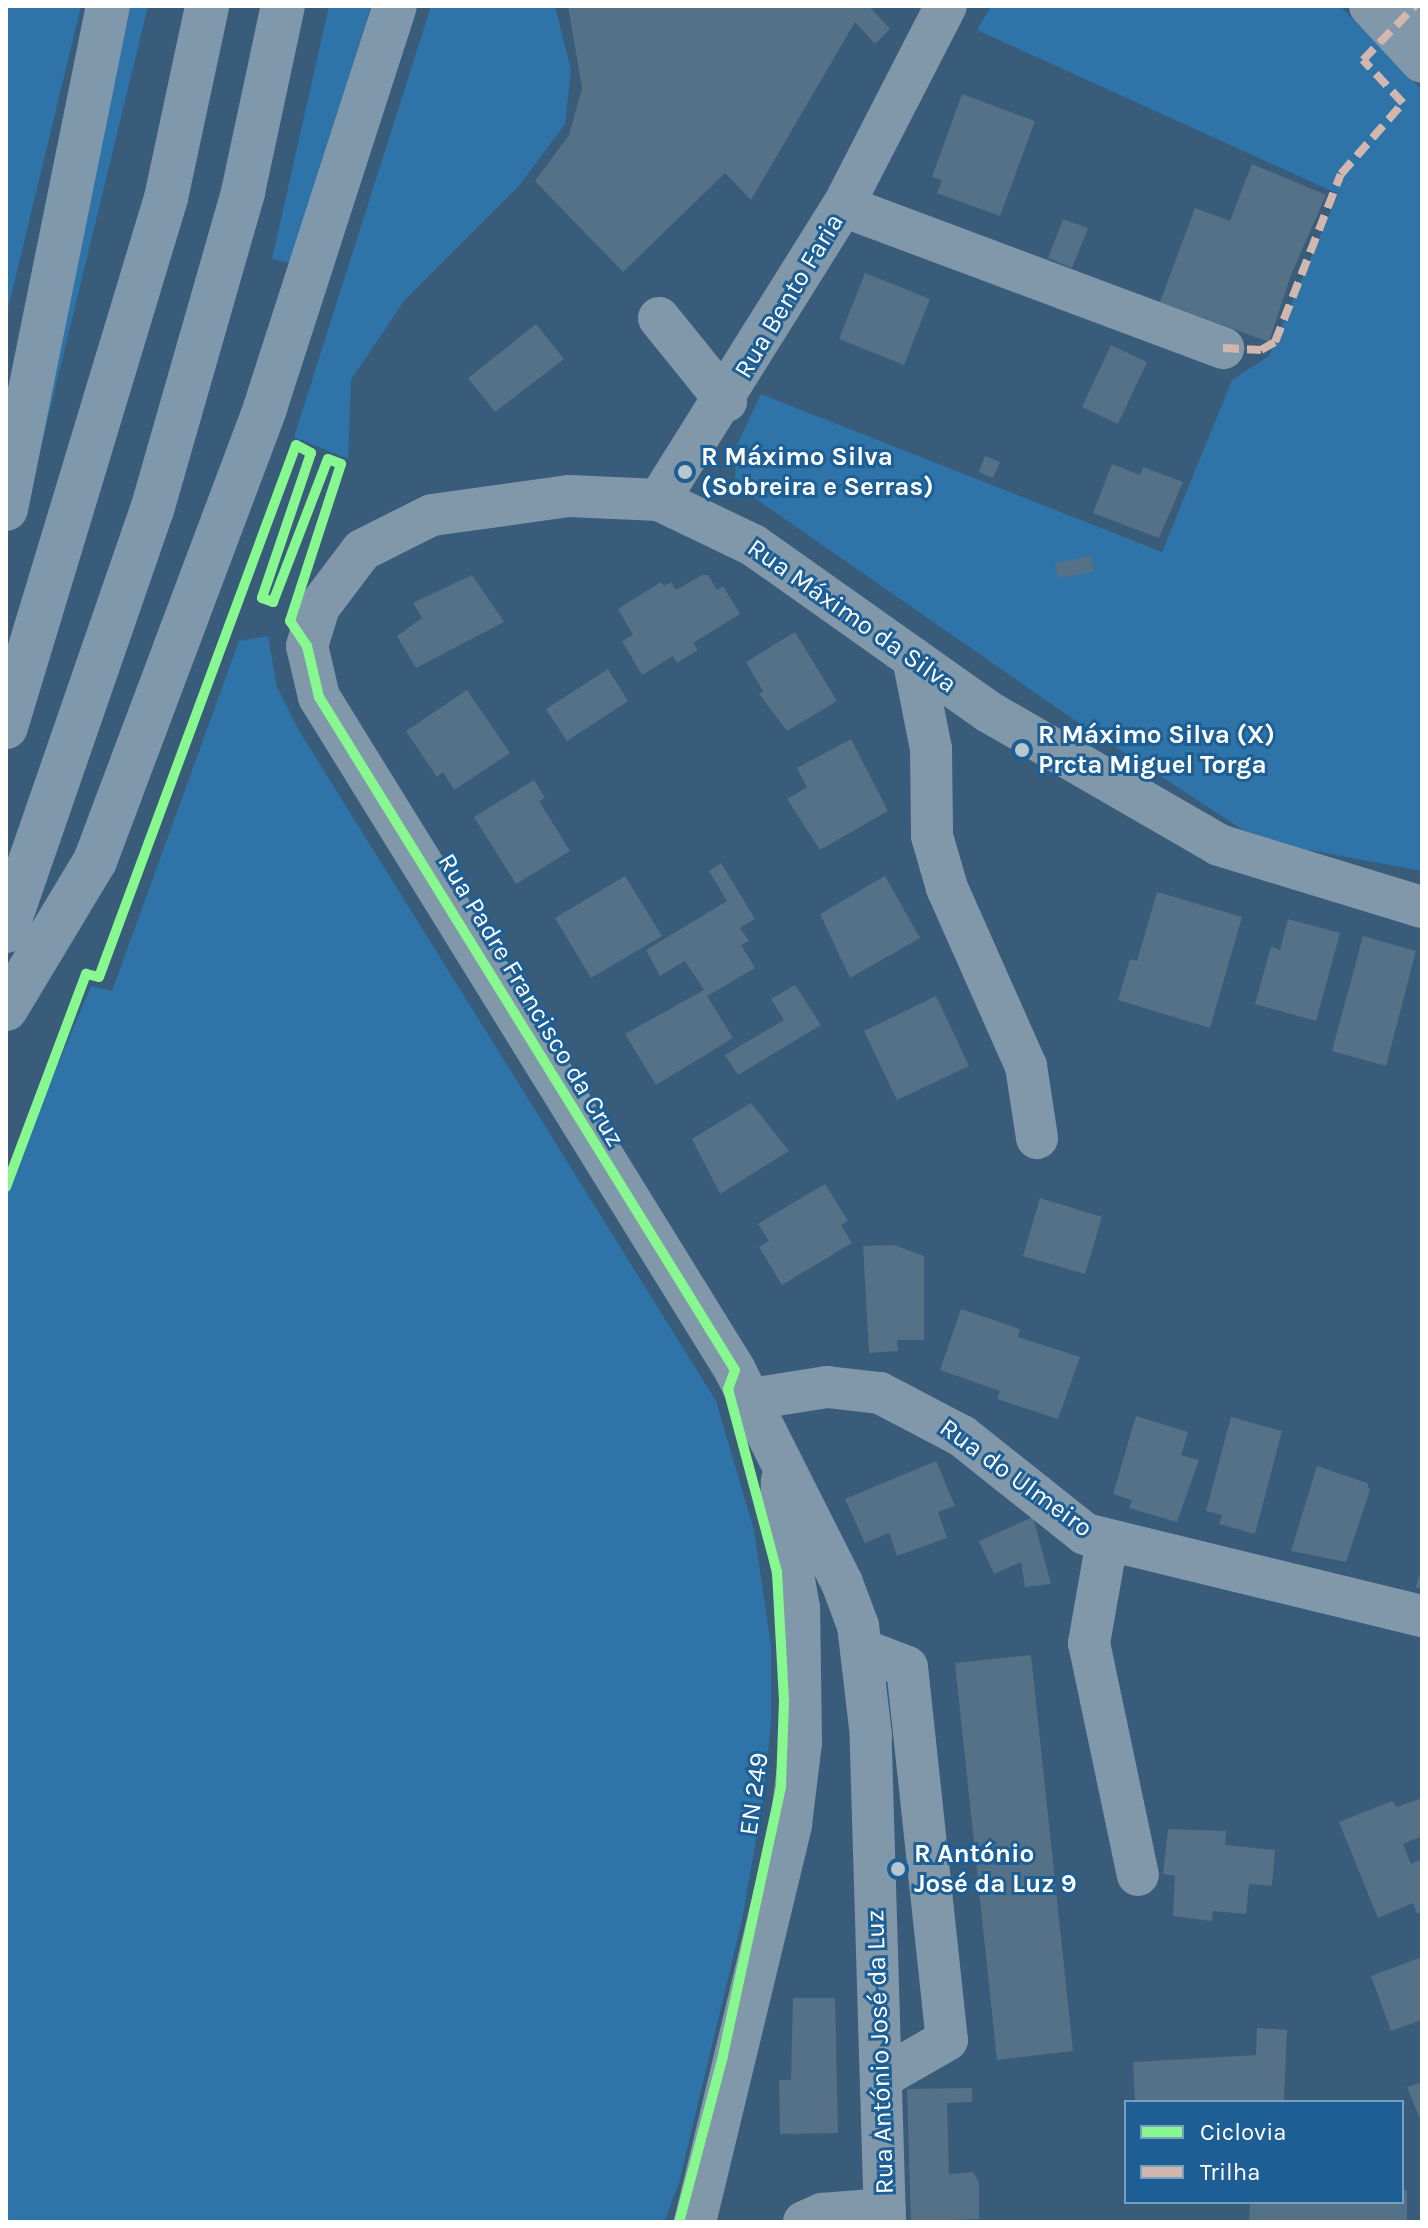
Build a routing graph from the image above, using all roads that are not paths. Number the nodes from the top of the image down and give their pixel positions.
1 (108, 6) edge
2 (207, 6) edge
3 (283, 6) edge
4 (395, 6) edge
5 (946, 6) edge
6 (1370, 6) edge
7 (1416, 6) edge
8 (1422, 13) edge
9 (1422, 62) edge
10 (843, 206) junction
11 (659, 318) dead end
12 (1223, 348) dead end
13 (726, 401) junction
14 (659, 500) junction
15 (6, 509) edge
16 (307, 646) joint
17 (913, 658) junction
18 (989, 712) junction
19 (6, 727) edge
20 (931, 749) junction
21 (1422, 907) edge
22 (6, 931) edge
23 (6, 1009) edge
24 (1037, 1138) dead end
25 (743, 1384) junction
26 (785, 1467) junction
27 (1107, 1541) junction
28 (1422, 1616) edge
29 (861, 1649) junction
30 (1138, 1875) dead end
31 (881, 2078) junction
32 (885, 2216) edge
33 (695, 2222) edge
34 (804, 2222) edge

1 - 15 highway
2 - 19 highway
3 - 22 highway
4 - 23 highway
5 - 10 street, Rua Bento Faria
6 - 9 street
7 - 8 street
10 - 12 street
10 - 13 street, Rua Bento Faria
11 - 13 street
13 - 14 street, Rua Bento Faria
14 - 16 street, Rua Máximo da Silva
14 - 17 street, Rua Máximo da Silva
16 - 25 street, Rua Padre Francisco da Cruz
17 - 18 street, Rua Máximo da Silva
17 - 20 street
18 - 20 street
18 - 21 street, Rua Máximo da Silva
20 - 24 street
25 - 26 street, Rua Padre Francisco da Cruz
25 - 27 street, Rua do Ulmeiro
26 - 29 street, Rua António José da Luz
26 - 33 street, EN 249
27 - 28 street, Rua do Ulmeiro
27 - 30 street
29 - 31 street, Rua António José da Luz
29 - 31 street
31 - 32 street, Rua António José da Luz
32 - 34 street

